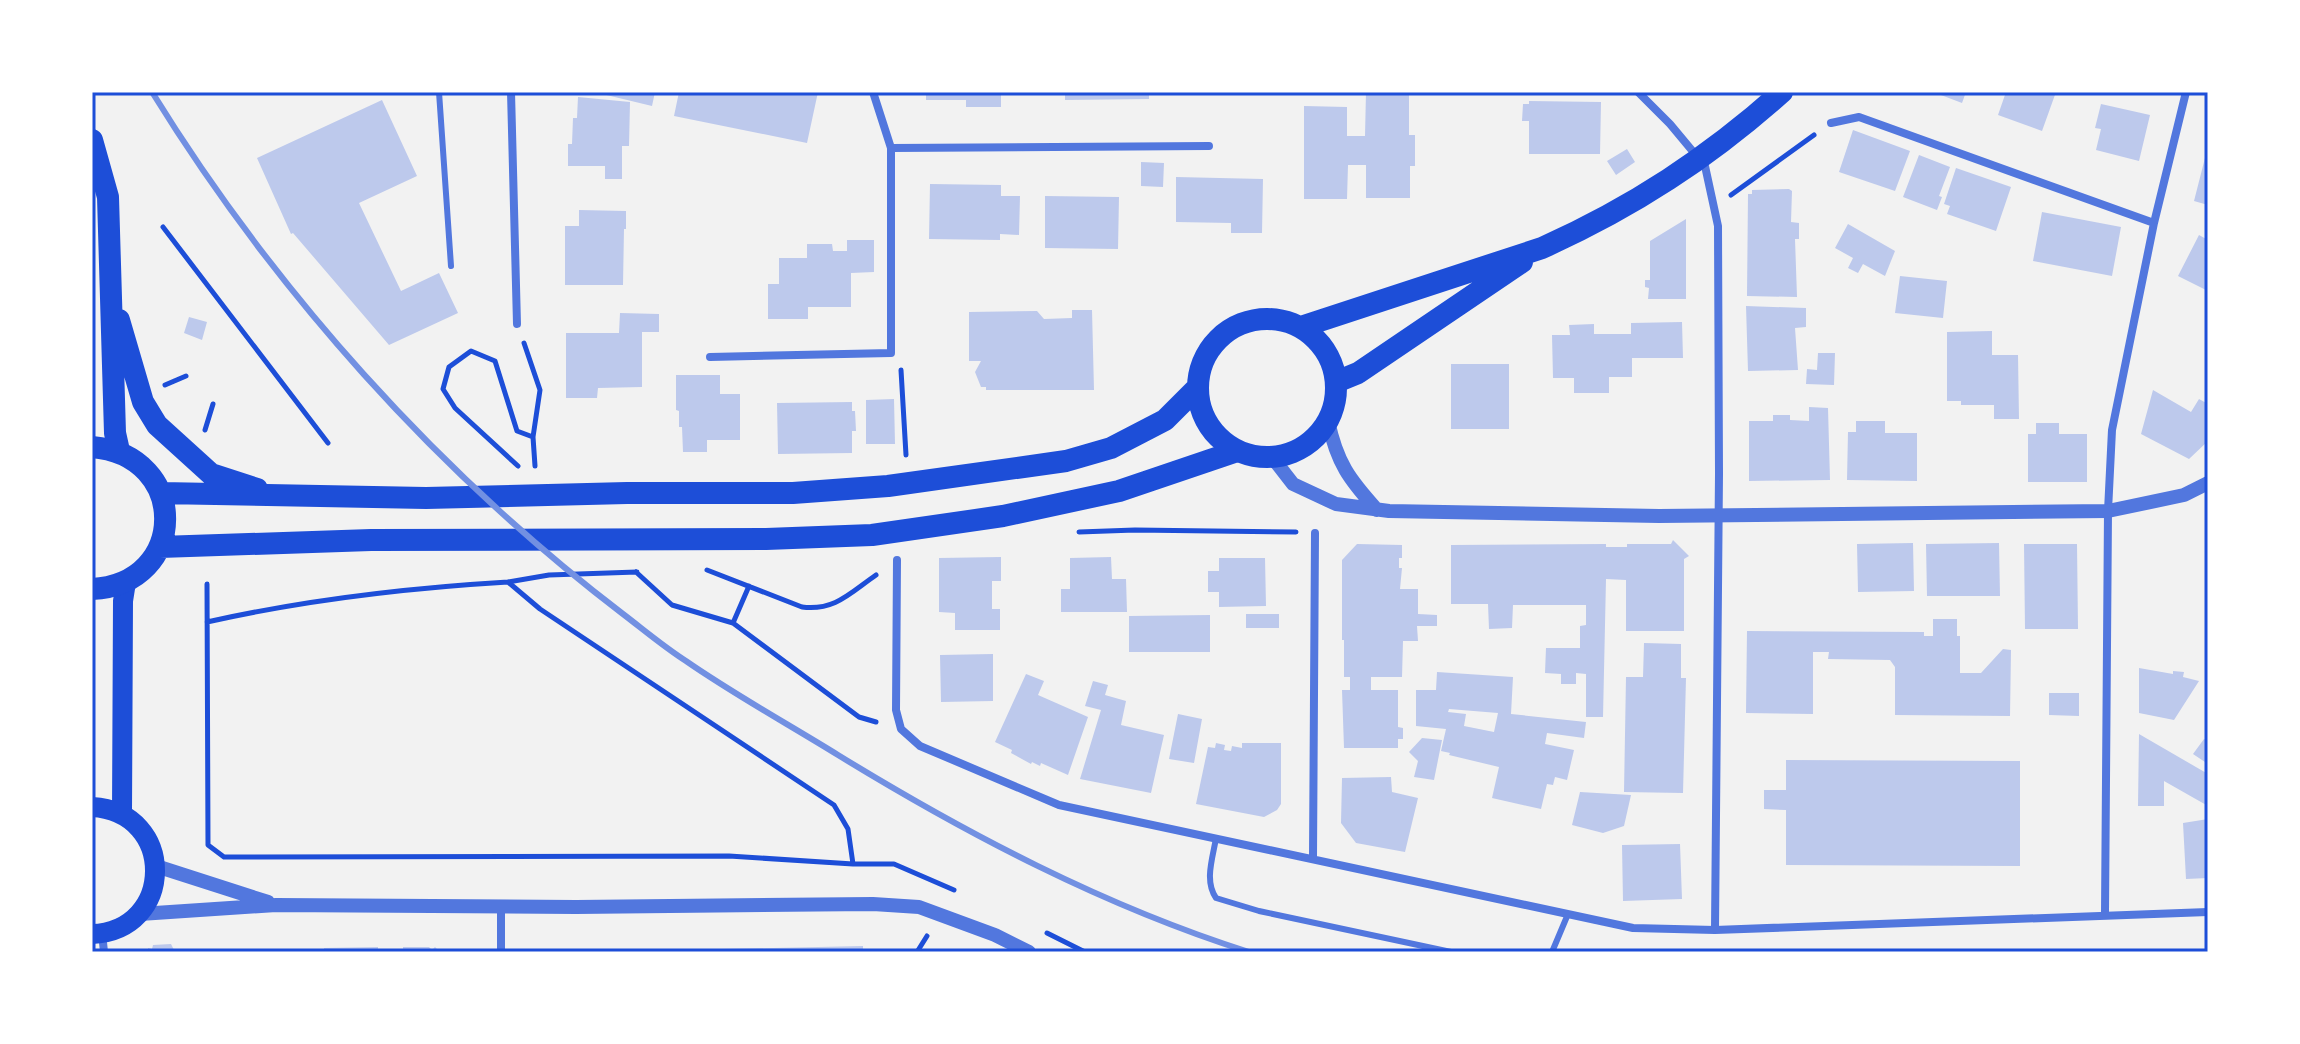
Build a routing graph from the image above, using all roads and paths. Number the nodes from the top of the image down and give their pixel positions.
1 (439, 92) edge
2 (511, 92) edge
3 (873, 92) edge
4 (1638, 92) edge
5 (1782, 92) edge
6 (2186, 92) edge
7 (1831, 123) joint
8 (92, 140) edge
9 (1209, 146) dead end
10 (891, 148) junction
11 (1715, 206) junction
12 (2154, 223) junction
13 (163, 227) dead end
14 (1542, 248) junction
15 (451, 266) dead end
16 (111, 293) junction
17 (517, 324) joint
18 (1301, 327) junction
19 (891, 353) junction
20 (710, 357) dead end
21 (186, 376) dead end
22 (1336, 382) junction
23 (164, 386) dead end
24 (1197, 388) junction
25 (213, 404) dead end
26 (455, 408) dead end
27 (1328, 421) junction
28 (202, 436) dead end
29 (533, 437) junction
30 (328, 443) dead end
31 (92, 447) edge
32 (119, 451) junction
33 (1237, 451) junction
34 (906, 456) dead end
35 (1272, 457) junction
36 (535, 466) dead end
37 (2208, 483) edge
38 (161, 493) junction
39 (277, 496) junction
40 (1377, 510) junction
41 (2108, 511) junction
42 (1719, 516) junction
43 (1073, 533) dead end
44 (1315, 533) joint
45 (160, 547) junction
46 (897, 560) joint
47 (706, 569) dead end
48 (643, 572) dead end
49 (126, 582) junction
50 (508, 582) junction
51 (207, 584) dead end
52 (749, 586) junction
53 (92, 589) edge
54 (672, 605) dead end
55 (207, 622) junction
56 (733, 623) junction
57 (901, 729) junction
58 (92, 807) edge
59 (122, 814) junction
60 (1216, 838) junction
61 (1313, 857) junction
62 (853, 864) junction
63 (156, 866) junction
64 (960, 893) dead end
65 (276, 905) junction
66 (501, 906) junction
67 (2208, 912) edge
68 (140, 914) junction
69 (1568, 914) junction
70 (2105, 914) junction
71 (931, 929) dead end
72 (1038, 929) dead end
73 (1715, 930) junction
74 (99, 940) edge
75 (501, 952) edge
76 (917, 952) edge
77 (1029, 952) edge
78 (1085, 952) edge
79 (1451, 952) edge
80 (1552, 952) edge

1 - 15 lane
2 - 17 street
3 - 10 street
4 - 11 street
5 - 14 highway
6 - 12 street
7 - 11 path
7 - 12 street
8 - 16 highway
9 - 10 street
10 - 19 street
11 - 42 street
12 - 41 street
13 - 30 path
14 - 18 highway
14 - 22 highway
16 - 32 highway
16 - 39 highway
17 - 29 path
18 - 22 highway
18 - 24 highway
19 - 20 street
19 - 34 path
21 - 23 path
22 - 27 highway
24 - 33 highway
24 - 39 highway
25 - 28 path
26 - 29 path
27 - 35 highway
27 - 40 street
29 - 36 path
31 - 32 highway
32 - 38 highway
33 - 35 highway
33 - 45 highway
35 - 40 street
37 - 41 street
38 - 39 highway
38 - 45 highway
40 - 42 street
41 - 42 street
41 - 70 street
42 - 73 street
43 - 44 path
44 - 61 street
45 - 49 highway
46 - 52 path
46 - 57 street
47 - 52 path
48 - 50 path
49 - 53 highway
49 - 59 main road
50 - 55 path
50 - 62 path
51 - 55 path
52 - 56 path
54 - 56 path
55 - 62 path
56 - 57 path
57 - 60 street
58 - 59 main road
59 - 63 main road
60 - 61 street
60 - 79 lane
61 - 69 street
62 - 64 path
63 - 65 street
63 - 68 main road
65 - 66 street
65 - 68 street
66 - 75 street
66 - 77 street
67 - 70 street
68 - 74 main road
69 - 73 street
69 - 80 lane
70 - 73 street
71 - 76 path
72 - 78 path

